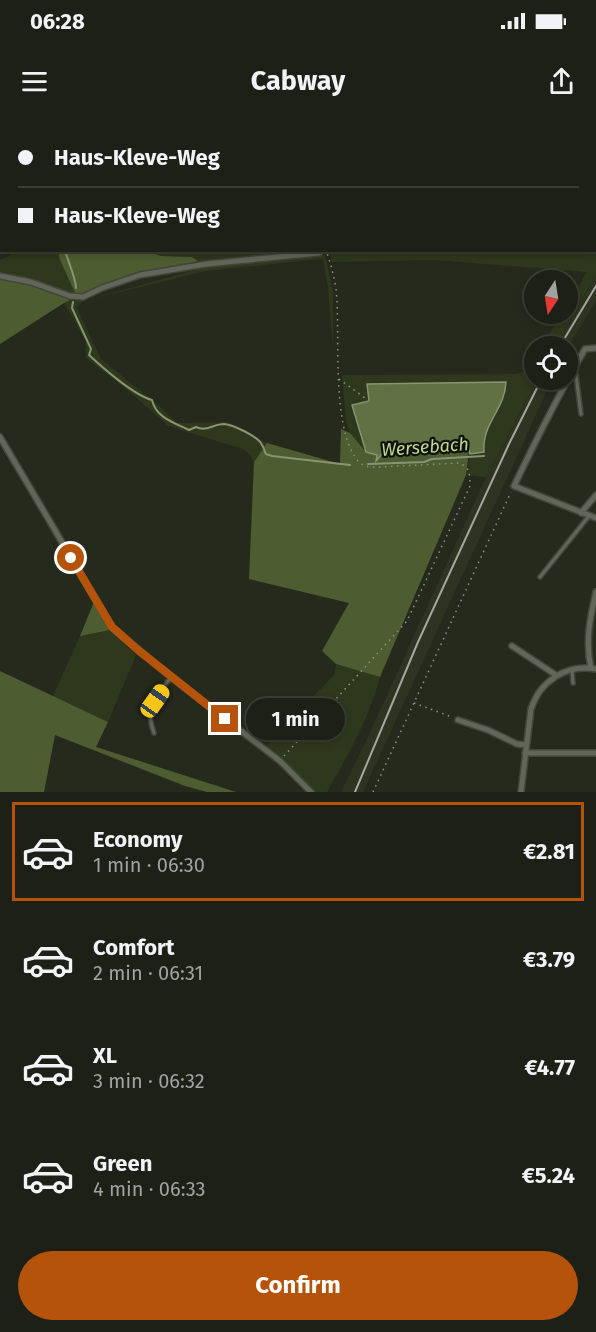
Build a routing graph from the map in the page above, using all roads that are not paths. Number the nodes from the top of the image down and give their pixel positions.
1 (321, 252) edge
2 (0, 276) edge
3 (596, 348) edge
4 (578, 361) edge
5 (562, 390) edge
6 (578, 390) edge
7 (581, 414) dead end
8 (0, 437) edge
9 (596, 495) edge
10 (581, 513) junction
11 (589, 516) junction
12 (596, 519) edge
13 (540, 577) dead end
14 (596, 592) edge
15 (512, 646) dead end
16 (594, 669) edge
17 (572, 670) junction
18 (556, 675) junction
19 (171, 677) junction
20 (573, 683) dead end
21 (458, 720) road end
22 (154, 733) dead end
23 (526, 745) junction
24 (525, 753) junction
25 (596, 753) edge
26 (310, 792) edge
27 (520, 792) edge

1 - 2 street
3 - 4 street
5 - 10 street
6 - 7 lane
8 - 19 street
9 - 10 street
10 - 11 street
11 - 12 street
11 - 13 lane
14 - 16 street
15 - 18 street
16 - 17 street
17 - 18 street
17 - 20 lane
18 - 23 street
19 - 22 lane
19 - 26 street
21 - 23 street
23 - 24 street
24 - 25 street
24 - 27 street

